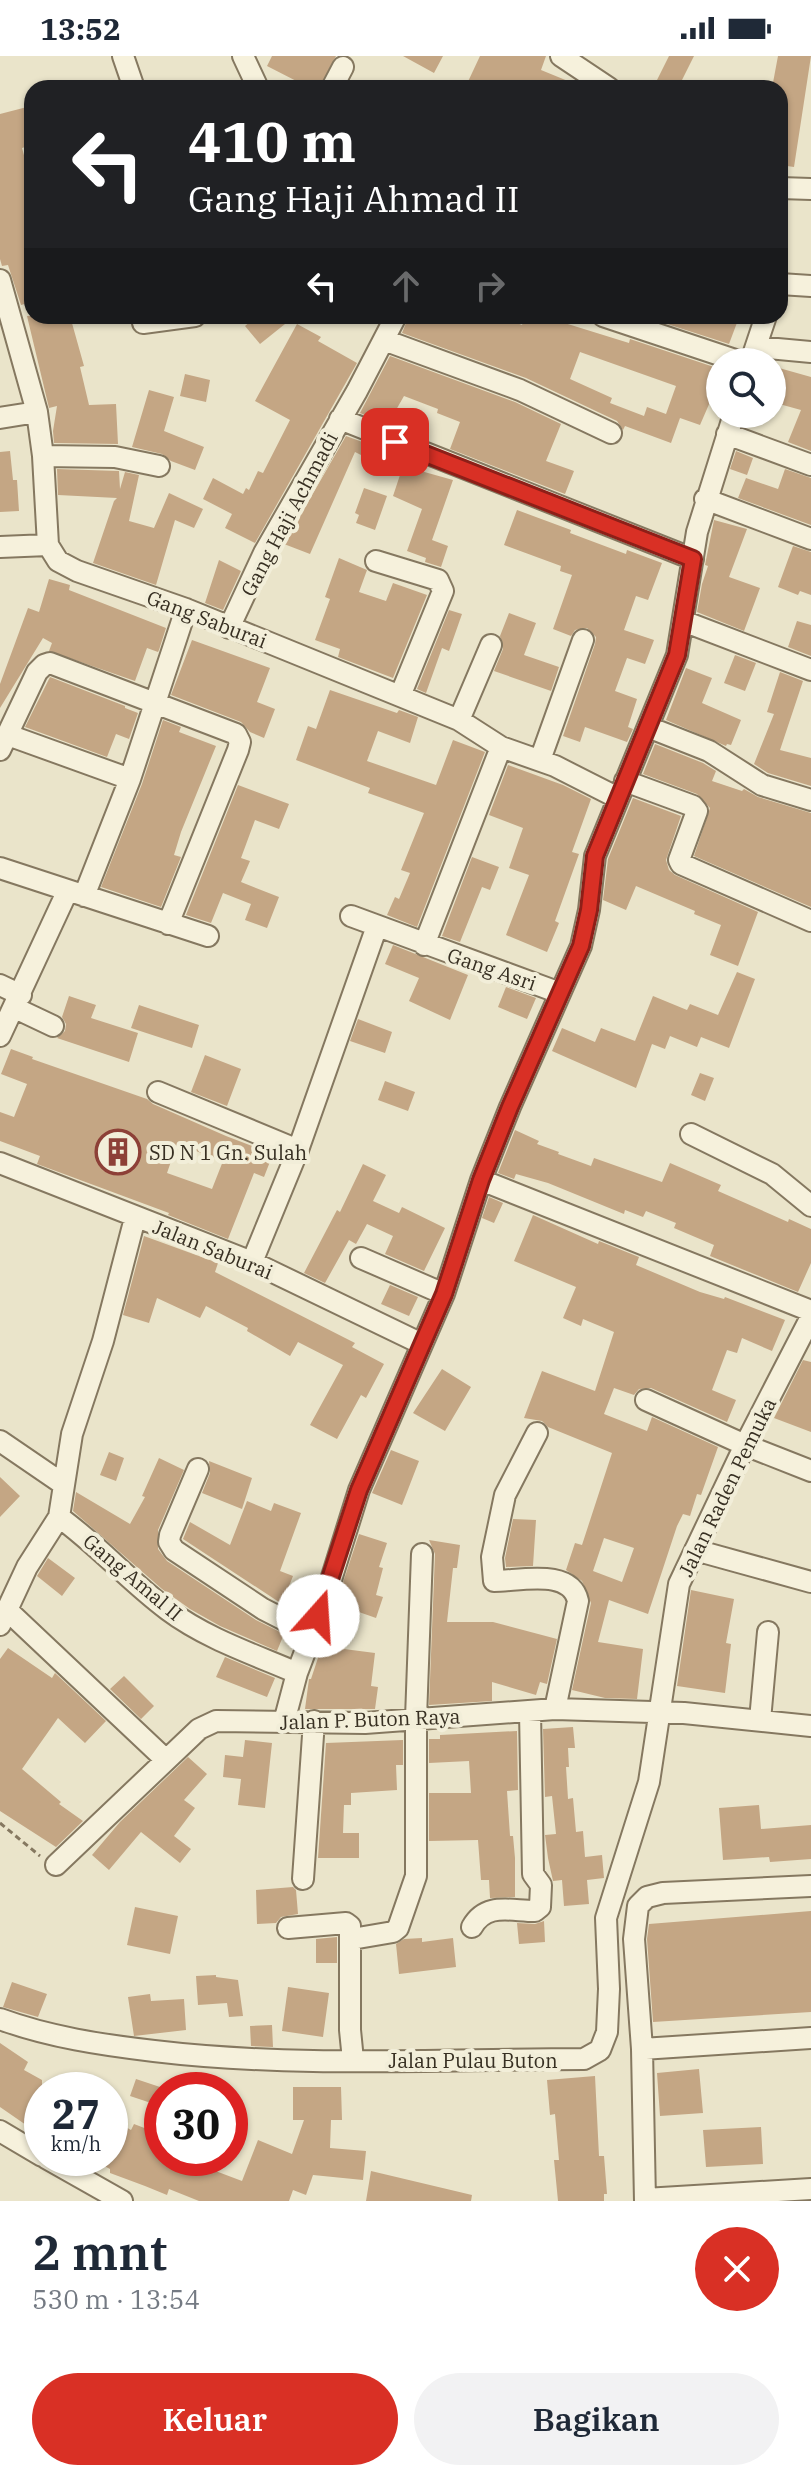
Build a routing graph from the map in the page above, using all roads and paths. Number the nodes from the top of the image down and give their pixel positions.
1 (123, 56) edge
2 (243, 56) edge
3 (561, 56) edge
4 (343, 67) dead end
5 (131, 80) edge
6 (254, 80) edge
7 (336, 80) edge
8 (597, 80) edge
9 (788, 188) edge
10 (811, 189) edge
11 (0, 280) edge
12 (788, 285) edge
13 (811, 286) edge
14 (392, 324) edge
15 (627, 324) edge
16 (764, 324) edge
17 (384, 340) junction
18 (756, 348) edge
19 (706, 350) edge
20 (811, 352) edge
21 (786, 353) edge
22 (37, 412) junction
23 (0, 418) edge
24 (340, 419) junction
25 (729, 428) edge
26 (738, 428) edge
27 (611, 433) dead end
28 (43, 456) junction
29 (811, 465) edge
30 (159, 466) dead end
31 (705, 499) junction
32 (811, 539) edge
33 (48, 545) junction
34 (0, 547) edge
35 (693, 559) junction
36 (376, 561) dead end
37 (186, 609) junction
38 (683, 621) junction
39 (229, 628) junction
40 (583, 640) dead end
41 (491, 645) dead end
42 (811, 670) edge
43 (400, 696) junction
44 (155, 704) junction
45 (459, 720) junction
46 (648, 727) junction
47 (4, 743) edge
48 (501, 747) junction
49 (540, 760) junction
50 (130, 779) junction
51 (622, 789) junction
52 (811, 800) edge
53 (0, 868) edge
54 (76, 894) junction
55 (351, 916) dead end
56 (811, 921) edge
57 (168, 924) junction
58 (377, 926) junction
59 (208, 936) dead end
60 (424, 945) junction
61 (0, 985) edge
62 (560, 993) junction
63 (18, 1002) junction
64 (53, 1026) dead end
65 (0, 1036) edge
66 (158, 1092) dead end
67 (691, 1134) dead end
68 (298, 1150) junction
69 (0, 1163) edge
70 (481, 1180) junction
71 (811, 1206) edge
72 (135, 1218) junction
73 (361, 1258) dead end
74 (252, 1262) junction
75 (444, 1294) junction
76 (811, 1311) edge
77 (811, 1317) edge
78 (422, 1344) junction
79 (804, 1345) edge
80 (646, 1400) dead end
81 (537, 1433) dead end
82 (0, 1441) edge
83 (745, 1445) junction
84 (198, 1469) dead end
85 (811, 1471) edge
86 (63, 1484) junction
87 (59, 1517) junction
88 (695, 1550) junction
89 (422, 1554) dead end
90 (811, 1582) edge
91 (3, 1617) edge
92 (768, 1632) dead end
93 (312, 1634) junction
94 (297, 1673) junction
95 (555, 1709) junction
96 (530, 1712) junction
97 (662, 1712) junction
98 (416, 1718) junction
99 (760, 1720) junction
100 (314, 1721) junction
101 (284, 1722) junction
102 (811, 1726) edge
103 (166, 1760) junction
104 (0, 1823) edge
105 (56, 1865) joint
106 (303, 1879) dead end
107 (811, 1886) edge
108 (472, 1927) dead end
109 (288, 1928) dead end
110 (352, 1939) junction
111 (0, 2019) edge
112 (811, 2038) edge
113 (642, 2049) junction
114 (353, 2060) junction
115 (0, 2131) edge
116 (24, 2145) edge
117 (71, 2176) edge
118 (811, 2189) edge
119 (99, 2196) edge
120 (645, 2200) edge
121 (122, 2201) edge

1 - 5 street
2 - 6 street
3 - 8 street
4 - 7 street
9 - 10 street
11 - 22 street
12 - 13 street
14 - 17 street, Gang Haji Achmadi
15 - 19 street
16 - 18 street
17 - 24 street, Gang Haji Achmadi
17 - 27 street
20 - 21 street
22 - 23 street
22 - 28 street
24 - 35 street
24 - 39 street, Gang Haji Achmadi
25 - 31 street
26 - 29 street
28 - 30 street
28 - 33 street
31 - 32 street
31 - 35 street
33 - 34 street
33 - 37 street, Gang Saburai
35 - 38 street
36 - 43 street
37 - 39 street, Gang Saburai
37 - 44 street
38 - 42 street
38 - 46 street
39 - 43 street, Gang Saburai
40 - 49 street
41 - 45 street
43 - 45 street, Gang Saburai
44 - 47 street
44 - 50 street
44 - 57 street
45 - 48 street, Gang Saburai
46 - 51 street
46 - 52 street
47 - 50 street
48 - 49 street, Gang Saburai
48 - 60 street
49 - 51 street, Gang Saburai
50 - 54 street
51 - 56 street, Gang Saburai
51 - 62 street
53 - 54 street
54 - 57 street
54 - 63 street
55 - 58 street, Gang Asri
57 - 59 street
58 - 60 street, Gang Asri
58 - 68 street
60 - 62 street, Gang Asri
61 - 63 street
62 - 70 street
63 - 64 street
63 - 65 street
66 - 68 street
67 - 71 street
68 - 74 street
69 - 72 street, Jalan Saburai
70 - 75 street
70 - 76 street
72 - 74 street, Jalan Saburai
72 - 86 street
73 - 75 street
74 - 78 street, Jalan Saburai
75 - 78 street
77 - 79 street, Jalan Raden Pemuka
78 - 93 street
79 - 83 street, Jalan Raden Pemuka
80 - 83 street
81 - 95 street
82 - 86 street
83 - 85 street
83 - 88 street, Jalan Raden Pemuka
84 - 93 street
86 - 87 street
87 - 91 street
87 - 94 street, Gang Amal II
88 - 90 street
88 - 97 street, Jalan Raden Pemuka
89 - 98 street
91 - 103 street
92 - 99 street
93 - 94 street
94 - 101 street
95 - 96 street, Jalan P. Buton Raya
95 - 97 street, Jalan P. Buton Raya
96 - 98 street, Jalan P. Buton Raya
96 - 108 street
97 - 99 street, Jalan P. Buton Raya
97 - 114 street, Jalan Pulau Buton
98 - 100 street, Jalan P. Buton Raya
98 - 110 street
99 - 102 street, Jalan P. Buton Raya
100 - 101 street, Jalan P. Buton Raya
100 - 106 street
101 - 103 street, Jalan P. Buton Raya
103 - 105 street, Jalan P. Buton Raya
104 - 105 path
107 - 113 street
109 - 110 street
110 - 114 street
111 - 114 street, Jalan Pulau Buton
112 - 113 street
113 - 120 street
115 - 116 street
117 - 119 street
118 - 120 street
119 - 121 street

